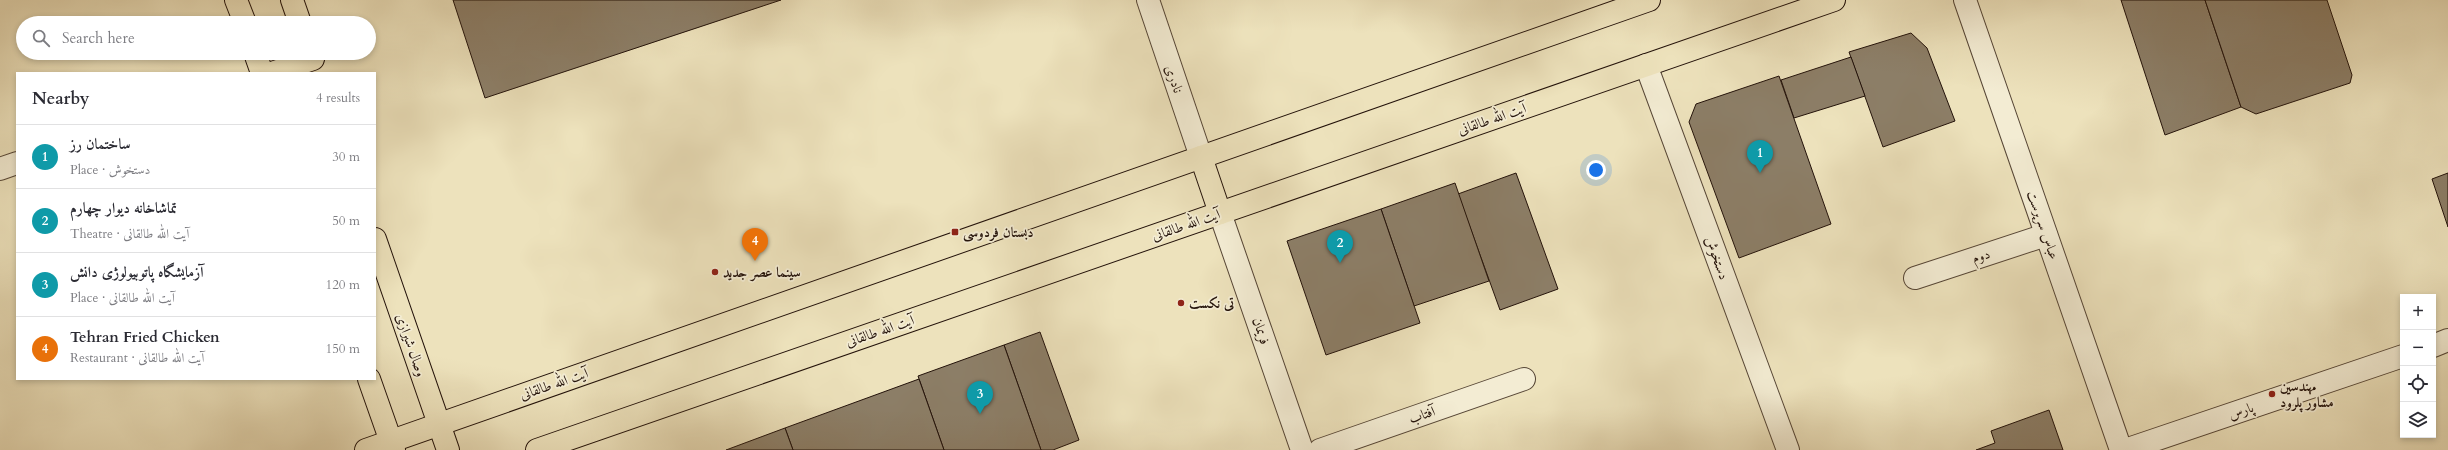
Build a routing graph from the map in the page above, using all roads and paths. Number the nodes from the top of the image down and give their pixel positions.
1 (236, 0) edge
2 (292, 0) edge
3 (1148, 0) edge
4 (1649, 0) edge
5 (1834, 0) edge
6 (1965, 0) edge
7 (242, 16) edge
8 (298, 16) edge
9 (257, 60) edge
10 (314, 62) edge
11 (1646, 66) junction
12 (262, 72) edge
13 (276, 72) edge
14 (1201, 157) junction
15 (16, 163) edge
16 (0, 169) edge
17 (1220, 213) junction
18 (2046, 234) junction
19 (376, 242) edge
20 (1915, 278) dead end
21 (2448, 340) edge
22 (2436, 345) edge
23 (2400, 357) edge
24 (369, 380) edge
25 (1524, 380) dead end
26 (439, 425) junction
27 (393, 446) edge
28 (366, 450) edge
29 (448, 450) edge
30 (537, 450) edge
31 (1302, 450) edge
32 (1320, 450) edge
33 (1788, 450) edge
34 (2121, 450) edge
35 (2125, 450) edge

1 - 7 main road
2 - 8 main road
3 - 14 street, نادری
4 - 14 main road, آیت الله طالقانی
5 - 11 main road, آیت الله طالقانی
6 - 18 street, عباس سرپرست
9 - 12 main road
10 - 13 main road
11 - 17 main road, آیت الله طالقانی
11 - 33 street, دستخوش
14 - 17 main road
14 - 26 main road, آیت الله طالقانی
15 - 16 street
17 - 30 main road, آیت الله طالقانی
17 - 31 street, فریمان
18 - 20 street, دوم
18 - 34 street, عباس سرپرست
19 - 26 main road, وصال شیرازی
21 - 22 street
23 - 35 street, پارس
24 - 27 main road
25 - 32 street, آفتاب
26 - 27 main road, آیت الله طالقانی
26 - 29 main road, وصال شیرازی
27 - 28 main road, آیت الله طالقانی

